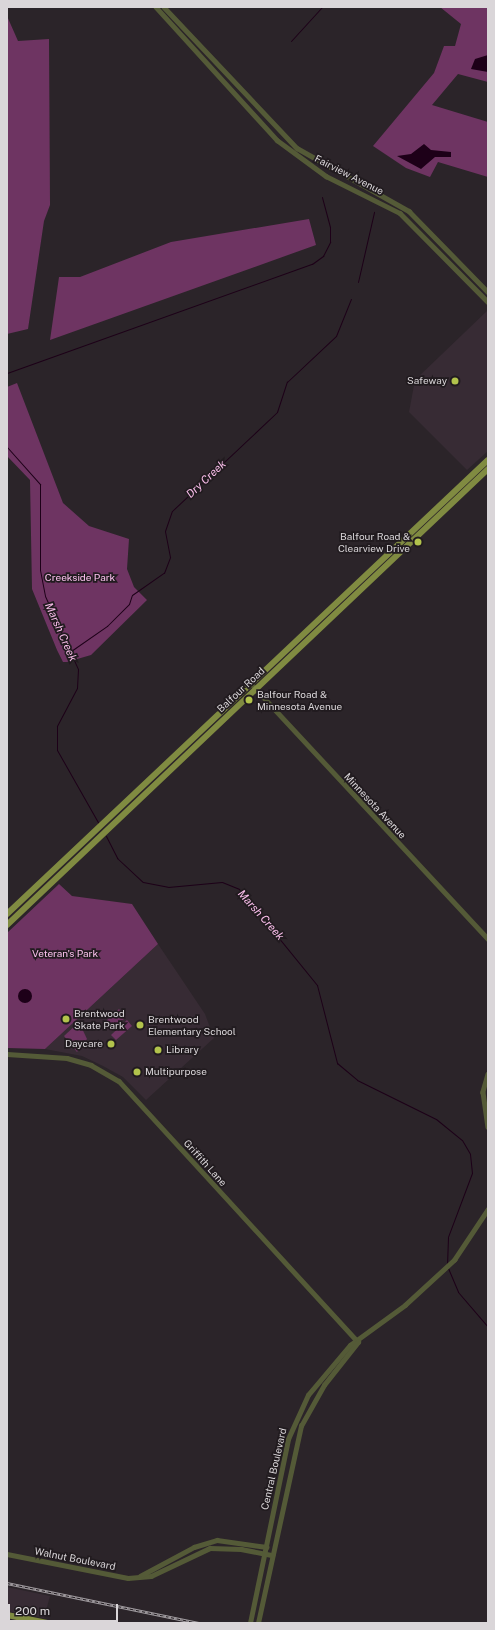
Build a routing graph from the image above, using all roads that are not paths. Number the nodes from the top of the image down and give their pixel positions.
1 (156, 7) edge
2 (164, 7) edge
3 (488, 292) edge
4 (488, 302) edge
5 (488, 460) edge
6 (488, 469) edge
7 (251, 684) junction
8 (256, 689) junction
9 (7, 914) edge
10 (7, 925) edge
11 (488, 939) edge
12 (7, 1054) edge
13 (488, 1074) edge
14 (486, 1098) edge
15 (488, 1127) edge
16 (488, 1208) edge
17 (358, 1342) junction
18 (266, 1547) junction
19 (273, 1548) junction
20 (265, 1553) junction
21 (7, 1554) edge
22 (272, 1555) junction
23 (140, 1576) junction
24 (7, 1615) edge
25 (47, 1623) edge
26 (250, 1623) edge
27 (258, 1623) edge

1 - 4 street, Fairview Avenue
2 - 3 street, Fairview Avenue
5 - 7 main road, Balfour Road
6 - 8 main road, Balfour Road
7 - 8 street, Minnesota Avenue
7 - 9 main road, Balfour Road
8 - 10 main road, Balfour Road
8 - 11 street, Minnesota Avenue
12 - 17 street, Griffith Lane
13 - 14 street
14 - 15 street
16 - 17 street, Central Boulevard
17 - 18 street, Central Boulevard
17 - 19 street, Central Boulevard
18 - 19 street, Walnut Boulevard
18 - 20 street, Central Boulevard
18 - 23 street, Walnut Boulevard
19 - 22 street, Central Boulevard
20 - 22 street, Walnut Boulevard
20 - 23 street, Walnut Boulevard
20 - 26 street, Central Boulevard
21 - 23 street, Walnut Boulevard
22 - 27 street, Central Boulevard
24 - 25 main road

